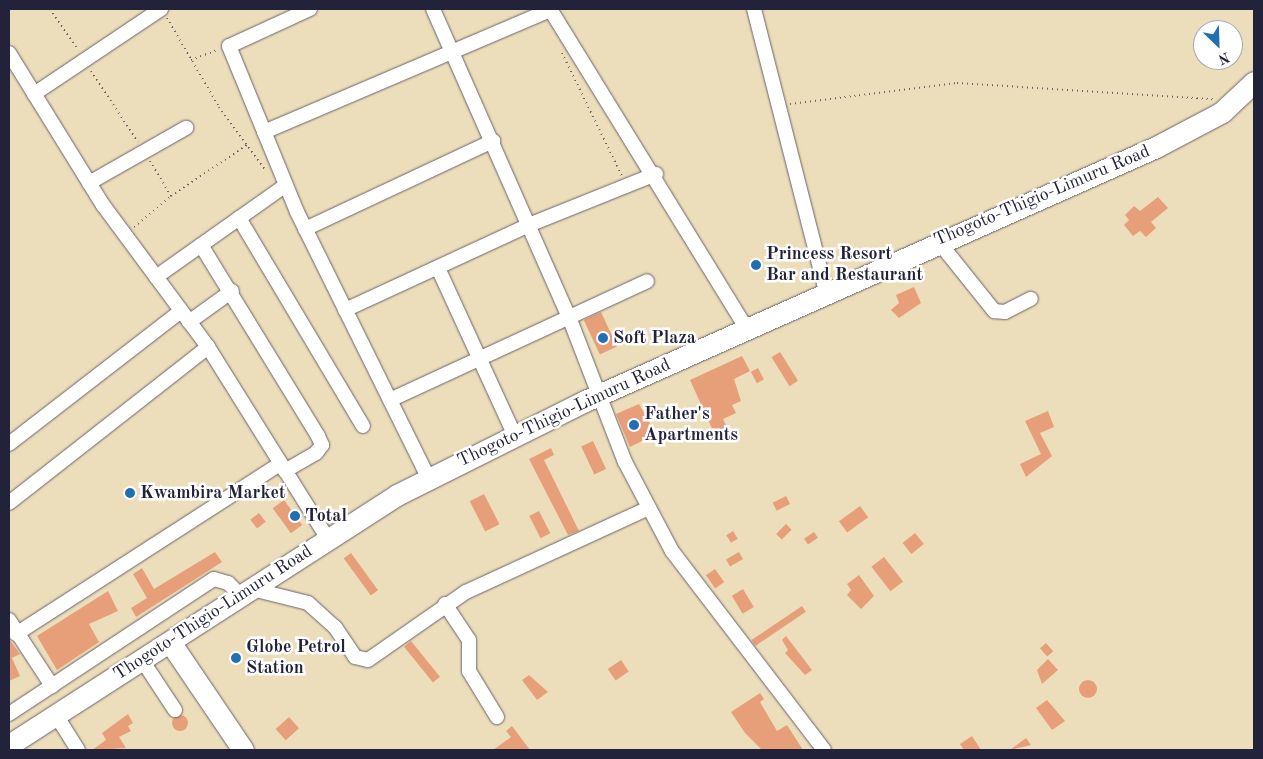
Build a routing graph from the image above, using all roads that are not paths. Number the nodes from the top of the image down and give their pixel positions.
1 (161, 9) edge
2 (310, 9) edge
3 (433, 9) edge
4 (551, 9) edge
5 (754, 9) edge
6 (451, 50) junction
7 (9, 54) edge
8 (1254, 82) edge
9 (34, 94) junction
10 (186, 128) dead end
11 (264, 132) junction
12 (493, 140) junction
13 (656, 174) junction
14 (89, 183) junction
15 (283, 187) junction
16 (239, 218) junction
17 (529, 224) junction
18 (306, 229) junction
19 (938, 241) junction
20 (201, 245) junction
21 (438, 268) junction
22 (156, 277) junction
23 (647, 280) dead end
24 (232, 291) junction
25 (826, 291) junction
26 (1031, 299) dead end
27 (345, 310) junction
28 (185, 317) junction
29 (569, 317) junction
30 (747, 329) junction
31 (208, 348) junction
32 (481, 358) junction
33 (597, 396) junction
34 (390, 400) junction
35 (363, 426) dead end
36 (514, 436) junction
37 (9, 444) edge
38 (283, 467) junction
39 (429, 479) junction
40 (9, 503) edge
41 (649, 508) junction
42 (328, 539) junction
43 (243, 591) junction
44 (446, 604) junction
45 (9, 620) edge
46 (16, 634) junction
47 (170, 642) junction
48 (142, 660) junction
49 (52, 686) junction
50 (175, 710) dead end
51 (9, 714) edge
52 (56, 715) junction
53 (497, 717) dead end
54 (9, 745) edge
55 (820, 749) edge
56 (78, 750) edge
57 (243, 750) edge

1 - 9 street
2 - 11 street
3 - 6 street
4 - 6 street
4 - 13 street
5 - 25 street
6 - 11 street
6 - 12 street
7 - 9 street
8 - 19 highway, Thogoto-Thigio-Limuru Road
9 - 14 street
10 - 14 street
11 - 15 street
12 - 17 street
12 - 18 street
13 - 17 street
13 - 30 street
14 - 22 street
15 - 16 street
15 - 18 street
16 - 20 street
16 - 35 street
17 - 21 street
17 - 29 street
18 - 27 street
19 - 25 highway, Thogoto-Thigio-Limuru Road
19 - 26 street
20 - 22 street
20 - 24 street
21 - 27 street
21 - 32 street
22 - 28 street
23 - 29 street
24 - 28 street
24 - 38 street
25 - 30 highway, Thogoto-Thigio-Limuru Road
27 - 34 street
28 - 31 street
28 - 37 street
29 - 32 street
29 - 33 street
30 - 33 highway, Thogoto-Thigio-Limuru Road
31 - 38 street
31 - 40 street
32 - 34 street
32 - 36 street
33 - 36 highway, Thogoto-Thigio-Limuru Road
33 - 41 street
34 - 39 street
36 - 39 highway, Thogoto-Thigio-Limuru Road
38 - 42 street
38 - 46 street
39 - 42 highway, Thogoto-Thigio-Limuru Road
41 - 44 street
41 - 55 street
42 - 43 highway, Thogoto-Thigio-Limuru Road
43 - 44 street
43 - 47 highway, Thogoto-Thigio-Limuru Road
43 - 49 street
44 - 53 street
45 - 46 street
46 - 49 street
47 - 48 highway, Thogoto-Thigio-Limuru Road
47 - 57 highway
48 - 50 street
48 - 52 highway, Thogoto-Thigio-Limuru Road
49 - 51 street
52 - 54 highway, Thogoto-Thigio-Limuru Road
52 - 56 street

